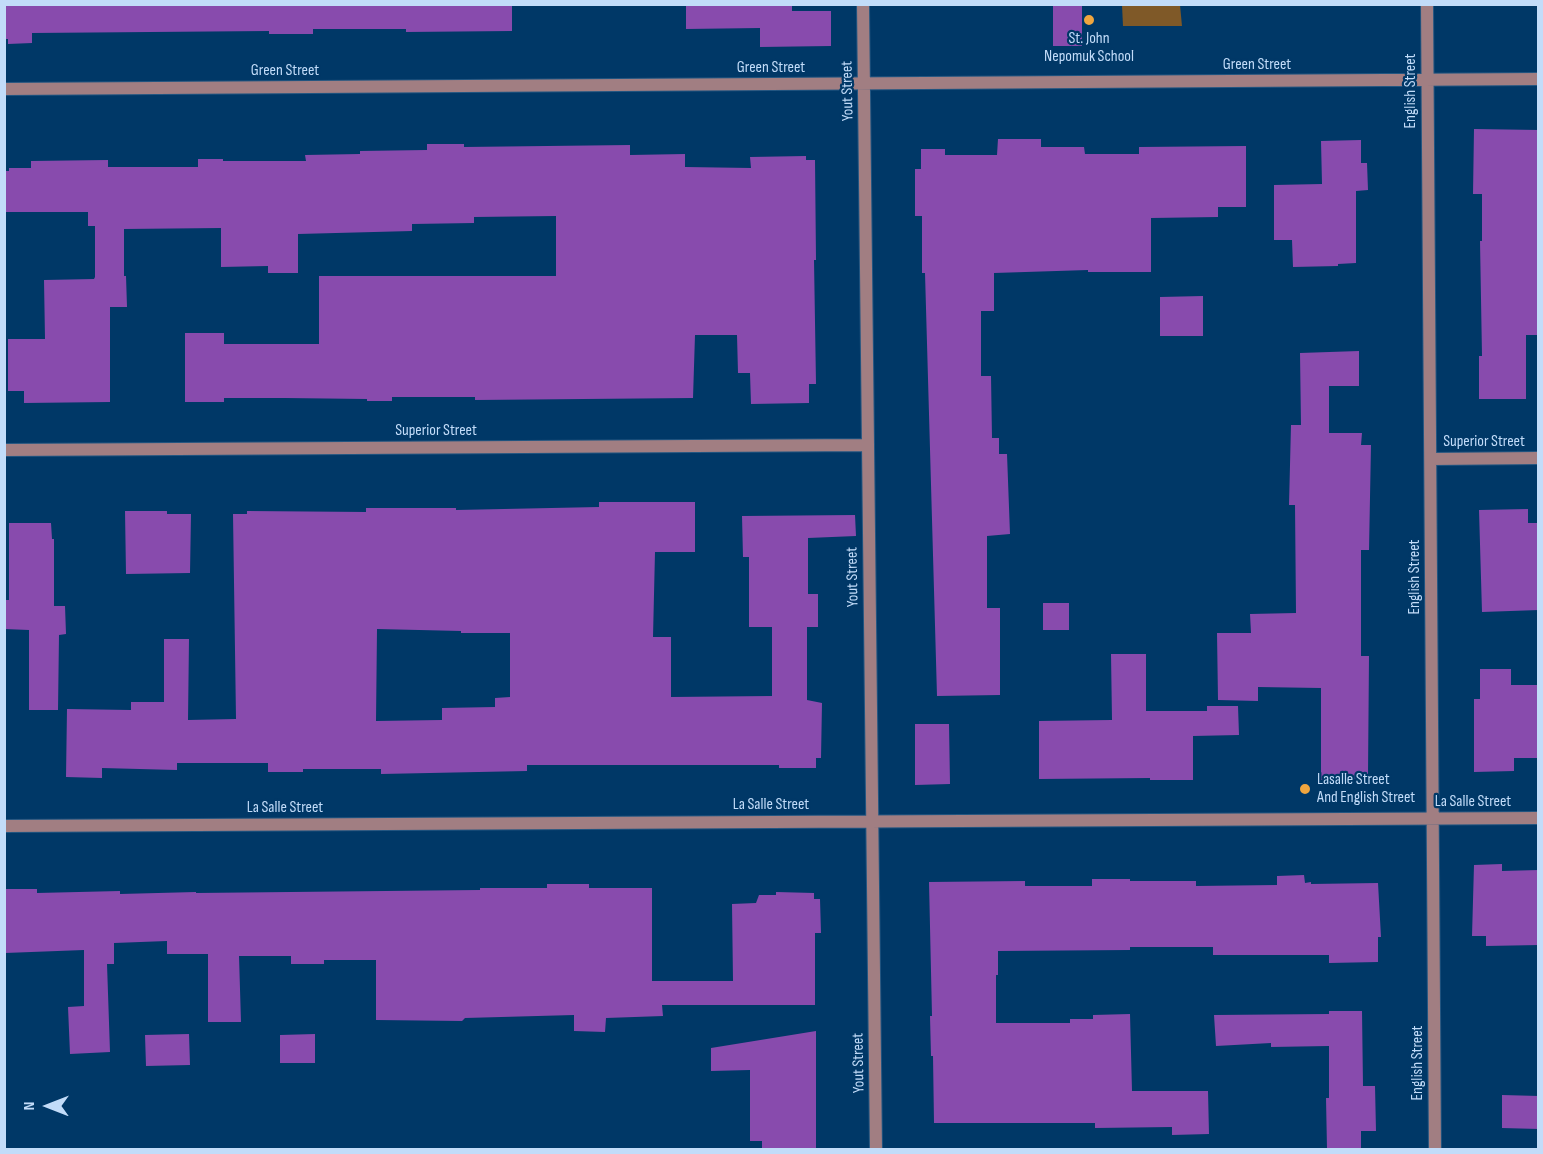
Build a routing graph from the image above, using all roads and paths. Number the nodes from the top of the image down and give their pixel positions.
1 (863, 4) edge
2 (1426, 4) edge
3 (1539, 79) edge
4 (1427, 80) junction
5 (864, 84) junction
6 (4, 89) edge
7 (868, 445) junction
8 (4, 450) edge
9 (1431, 459) junction
10 (1539, 459) edge
11 (1539, 818) edge
12 (1433, 819) junction
13 (873, 821) junction
14 (4, 826) edge
15 (876, 1149) edge
16 (1435, 1149) edge

1 - 5 street, Yout Street
2 - 4 street, English Street
3 - 4 street, Green Street
4 - 5 street, Green Street
4 - 9 street, English Street
5 - 6 street, Green Street
5 - 7 street, Yout Street
7 - 8 street, Superior Street
7 - 13 street, Yout Street
9 - 10 street, Superior Street
9 - 12 street, English Street
11 - 12 street, La Salle Street
12 - 13 street, La Salle Street
12 - 16 street, English Street
13 - 14 street, La Salle Street
13 - 15 street, Yout Street

